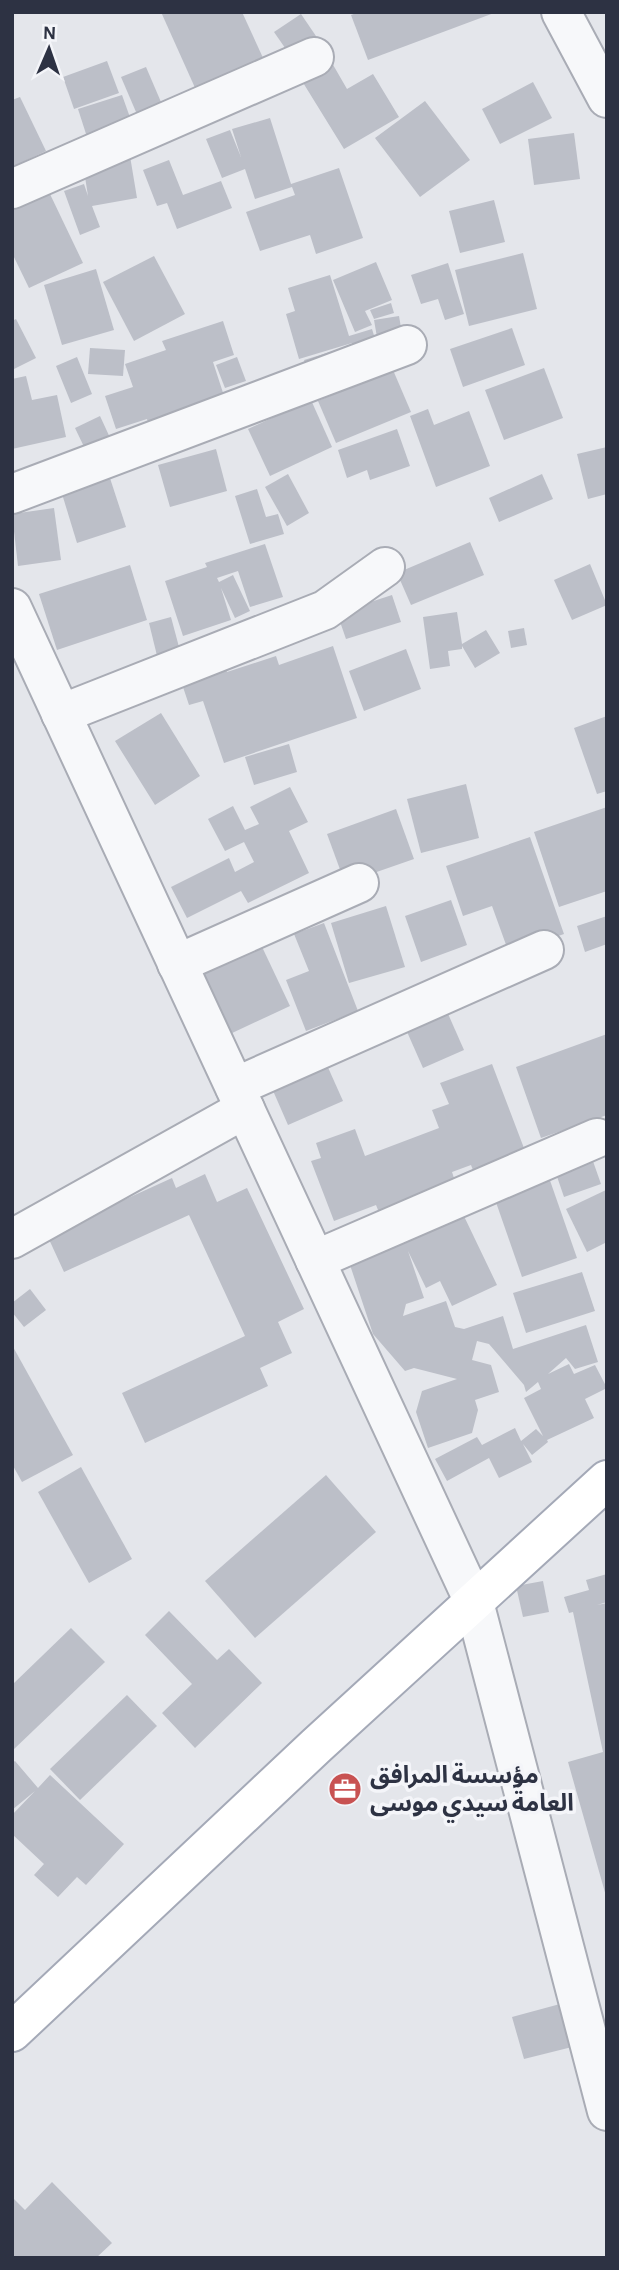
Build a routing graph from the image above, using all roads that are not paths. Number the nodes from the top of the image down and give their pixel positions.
1 (561, 12) edge
2 (314, 57) dead end
3 (607, 98) edge
4 (12, 189) edge
5 (407, 345) dead end
6 (12, 494) edge
7 (385, 567) dead end
8 (12, 608) edge
9 (61, 713) junction
10 (359, 883) dead end
11 (544, 950) dead end
12 (177, 964) junction
13 (240, 1098) junction
14 (597, 1138) dead end
15 (12, 1239) edge
16 (315, 1260) junction
17 (607, 1480) edge
18 (474, 1602) junction
19 (12, 2032) edge
20 (607, 2111) edge

1 - 3 street
2 - 4 street
5 - 6 street
7 - 9 street
8 - 9 street
9 - 12 street
10 - 12 street
11 - 13 street
12 - 13 street
13 - 15 street
13 - 16 street
14 - 16 street
16 - 18 street
17 - 18 main road
18 - 19 main road
18 - 20 street

